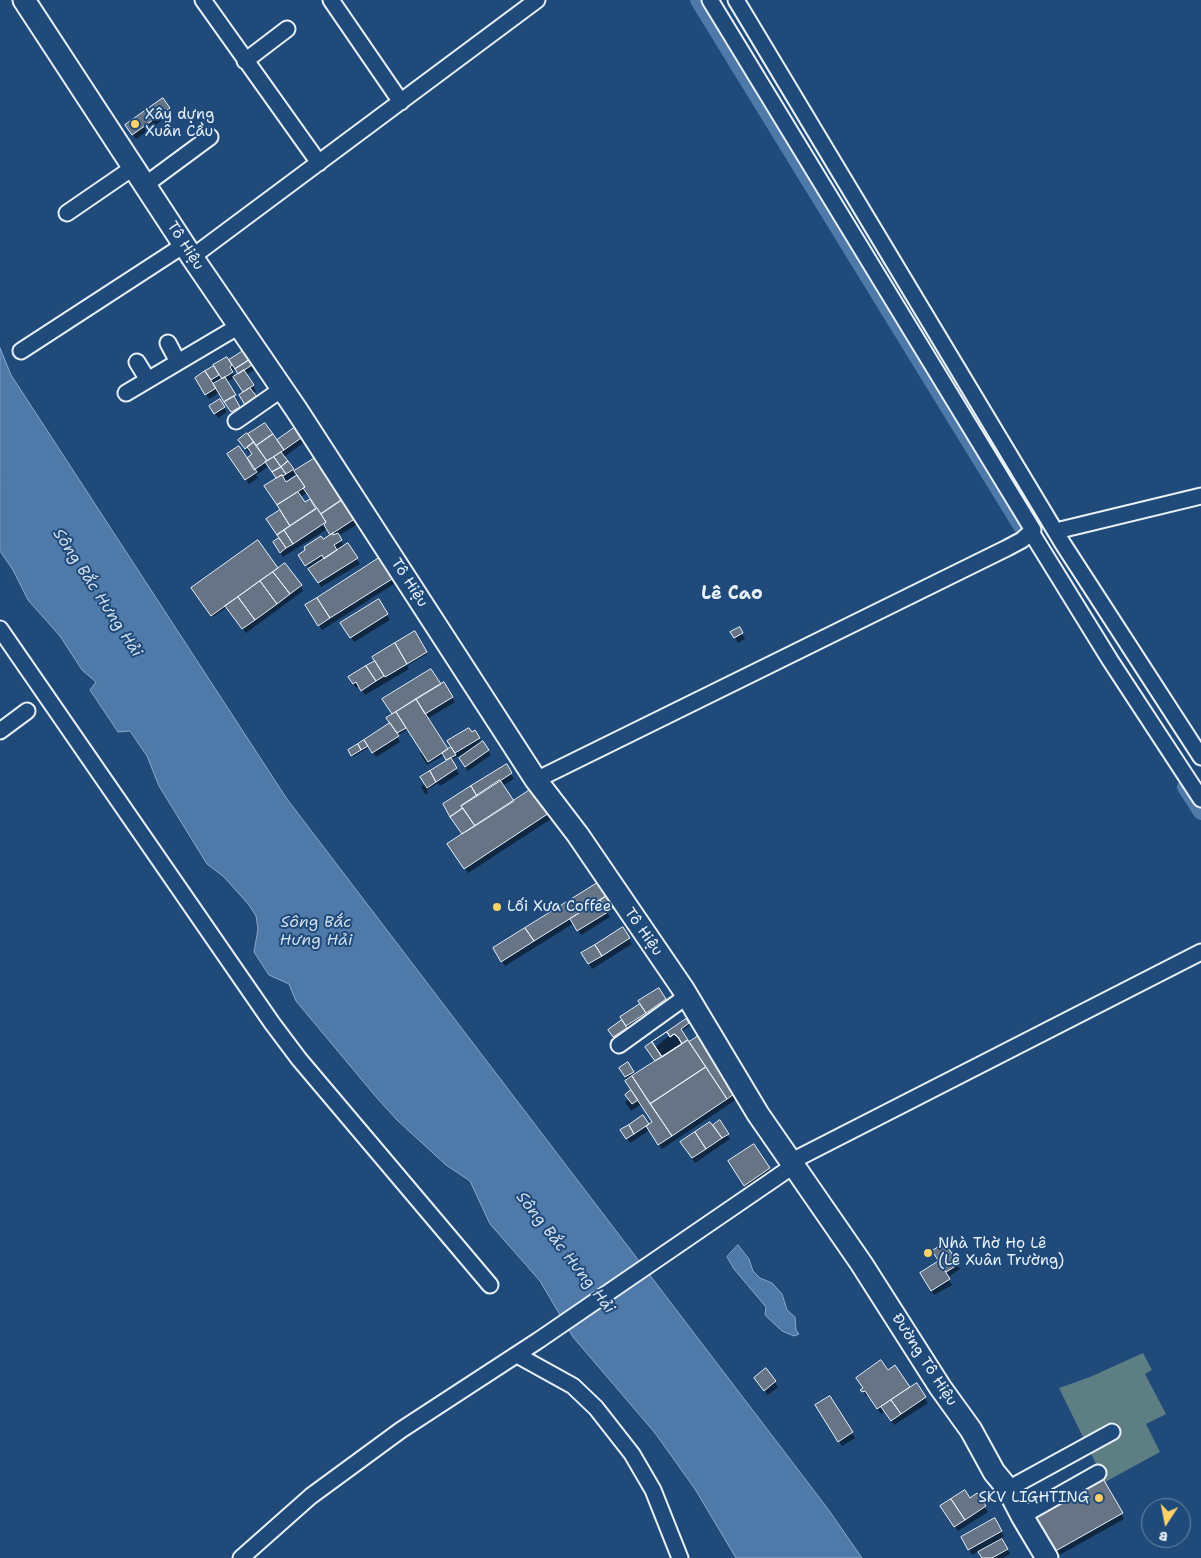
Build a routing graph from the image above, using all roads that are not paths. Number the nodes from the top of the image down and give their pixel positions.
1 (24, 0) edge
2 (203, 0) edge
3 (330, 0) edge
4 (537, 0) edge
5 (710, 0) edge
6 (736, 0) edge
7 (288, 29) dead end
8 (245, 61) junction
9 (401, 102) junction
10 (210, 137) dead end
11 (319, 163) junction
12 (134, 167) junction
13 (145, 185) junction
14 (67, 213) dead end
15 (188, 251) junction
16 (239, 326) junction
17 (168, 343) dead end
18 (21, 352) dead end
19 (137, 362) dead end
20 (178, 362) junction
21 (148, 380) junction
22 (282, 389) junction
23 (126, 393) dead end
24 (236, 422) dead end
25 (1201, 496) edge
26 (1042, 509) junction
27 (1028, 525) junction
28 (1056, 531) junction
29 (0, 629) edge
30 (27, 711) dead end
31 (0, 731) edge
32 (1201, 757) edge
33 (536, 780) junction
34 (1201, 799) edge
35 (1201, 952) edge
36 (687, 996) junction
37 (619, 1045) dead end
38 (791, 1164) junction
39 (490, 1285) dead end
40 (517, 1354) junction
41 (1112, 1432) dead end
42 (1098, 1473) dead end
43 (1008, 1489) junction
44 (1022, 1516) junction
45 (241, 1558) edge
46 (680, 1558) edge
47 (1047, 1558) edge

1 - 12 main road, Tô Hiệu
2 - 8 street
3 - 9 street
4 - 9 street
5 - 27 street
6 - 26 street
7 - 8 street
8 - 11 street
9 - 11 street
10 - 13 street
11 - 15 street
12 - 13 main road, Tô Hiệu
12 - 14 street
13 - 15 main road, Tô Hiệu
15 - 16 main road, Tô Hiệu
15 - 18 street
16 - 20 street
16 - 22 main road, Tô Hiệu
17 - 20 street
19 - 21 street
20 - 21 street
21 - 23 street
22 - 24 street
22 - 33 main road, Tô Hiệu
25 - 28 street
26 - 27 street
26 - 28 street
27 - 33 street
27 - 34 street
28 - 32 street
29 - 39 street
30 - 31 street
33 - 36 main road, Tô Hiệu
35 - 38 street
36 - 37 street
36 - 38 main road, Tô Hiệu
38 - 40 street
38 - 43 main road, Đường Tô Hiệu
40 - 45 street
40 - 46 street
41 - 43 street
42 - 44 street
43 - 44 main road, Đường Tô Hiệu
44 - 47 main road, Đường Tô Hiệu

